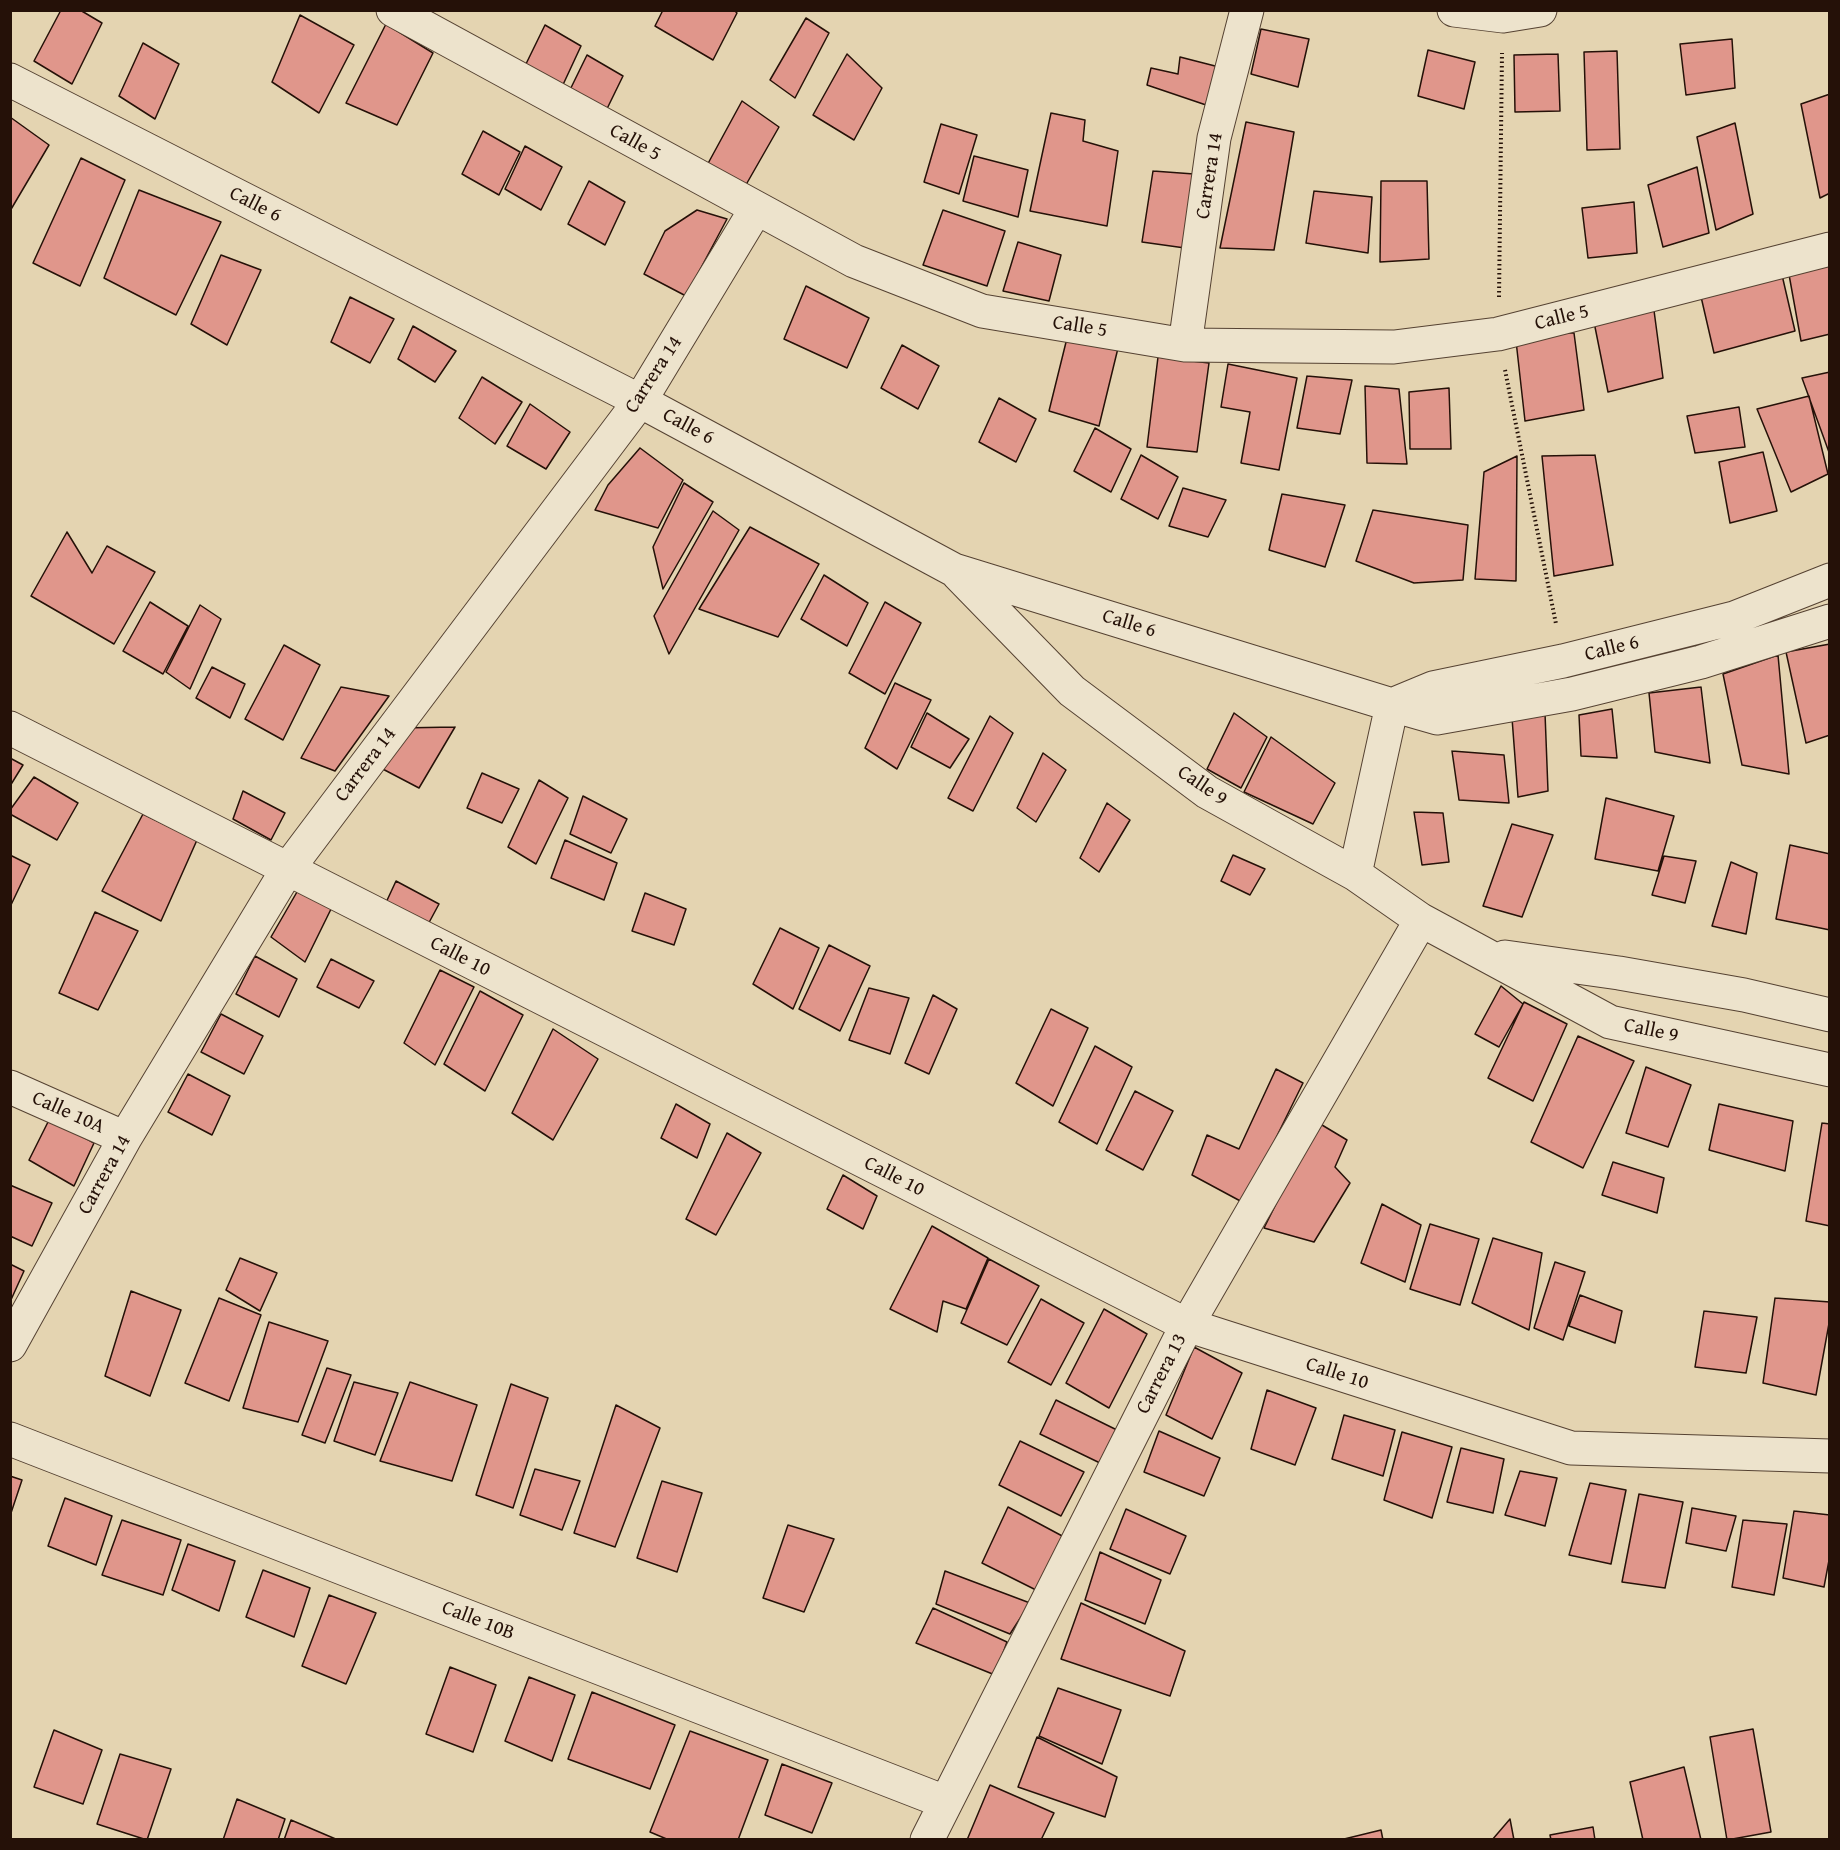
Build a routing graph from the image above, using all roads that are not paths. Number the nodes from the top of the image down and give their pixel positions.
1 (393, 10) edge
2 (1247, 10) edge
3 (1454, 10) edge
4 (1540, 10) edge
5 (10, 80) edge
6 (756, 209) junction
7 (1830, 249) edge
8 (1185, 345) junction
9 (640, 401) junction
10 (954, 570) junction
11 (1830, 580) edge
12 (1830, 621) edge
13 (1392, 705) junction
14 (10, 728) edge
15 (287, 870) junction
16 (1355, 874) junction
17 (1421, 920) junction
18 (1486, 954) junction
19 (1830, 1015) edge
20 (1830, 1070) edge
21 (10, 1087) edge
22 (125, 1138) junction
23 (1186, 1325) junction
24 (10, 1345) edge
25 (10, 1439) edge
26 (1830, 1456) edge
27 (945, 1802) junction
28 (927, 1839) edge

1 - 6 street, Calle 5
2 - 8 street, Carrera 14
3 - 4 street
5 - 9 street, Calle 6
6 - 8 street, Calle 5
6 - 9 street, Carrera 14
7 - 8 street, Calle 5
9 - 10 street, Calle 6
9 - 15 street, Carrera 14
10 - 13 street, Calle 6
10 - 16 street, Calle 9
11 - 13 street, Calle 6
12 - 13 street, Calle 6
13 - 16 street
14 - 15 street, Calle 10
15 - 22 street, Carrera 14
15 - 23 street, Calle 10
16 - 17 street, Calle 9
17 - 18 street, Calle 9
17 - 23 street, Carrera 13
18 - 19 street, Calle 9
18 - 20 street, Calle 9
21 - 22 street, Calle 10A
22 - 24 street, Carrera 14
23 - 26 street, Calle 10
23 - 27 street, Carrera 13
25 - 27 street, Calle 10B
27 - 28 street, Carrera 13

